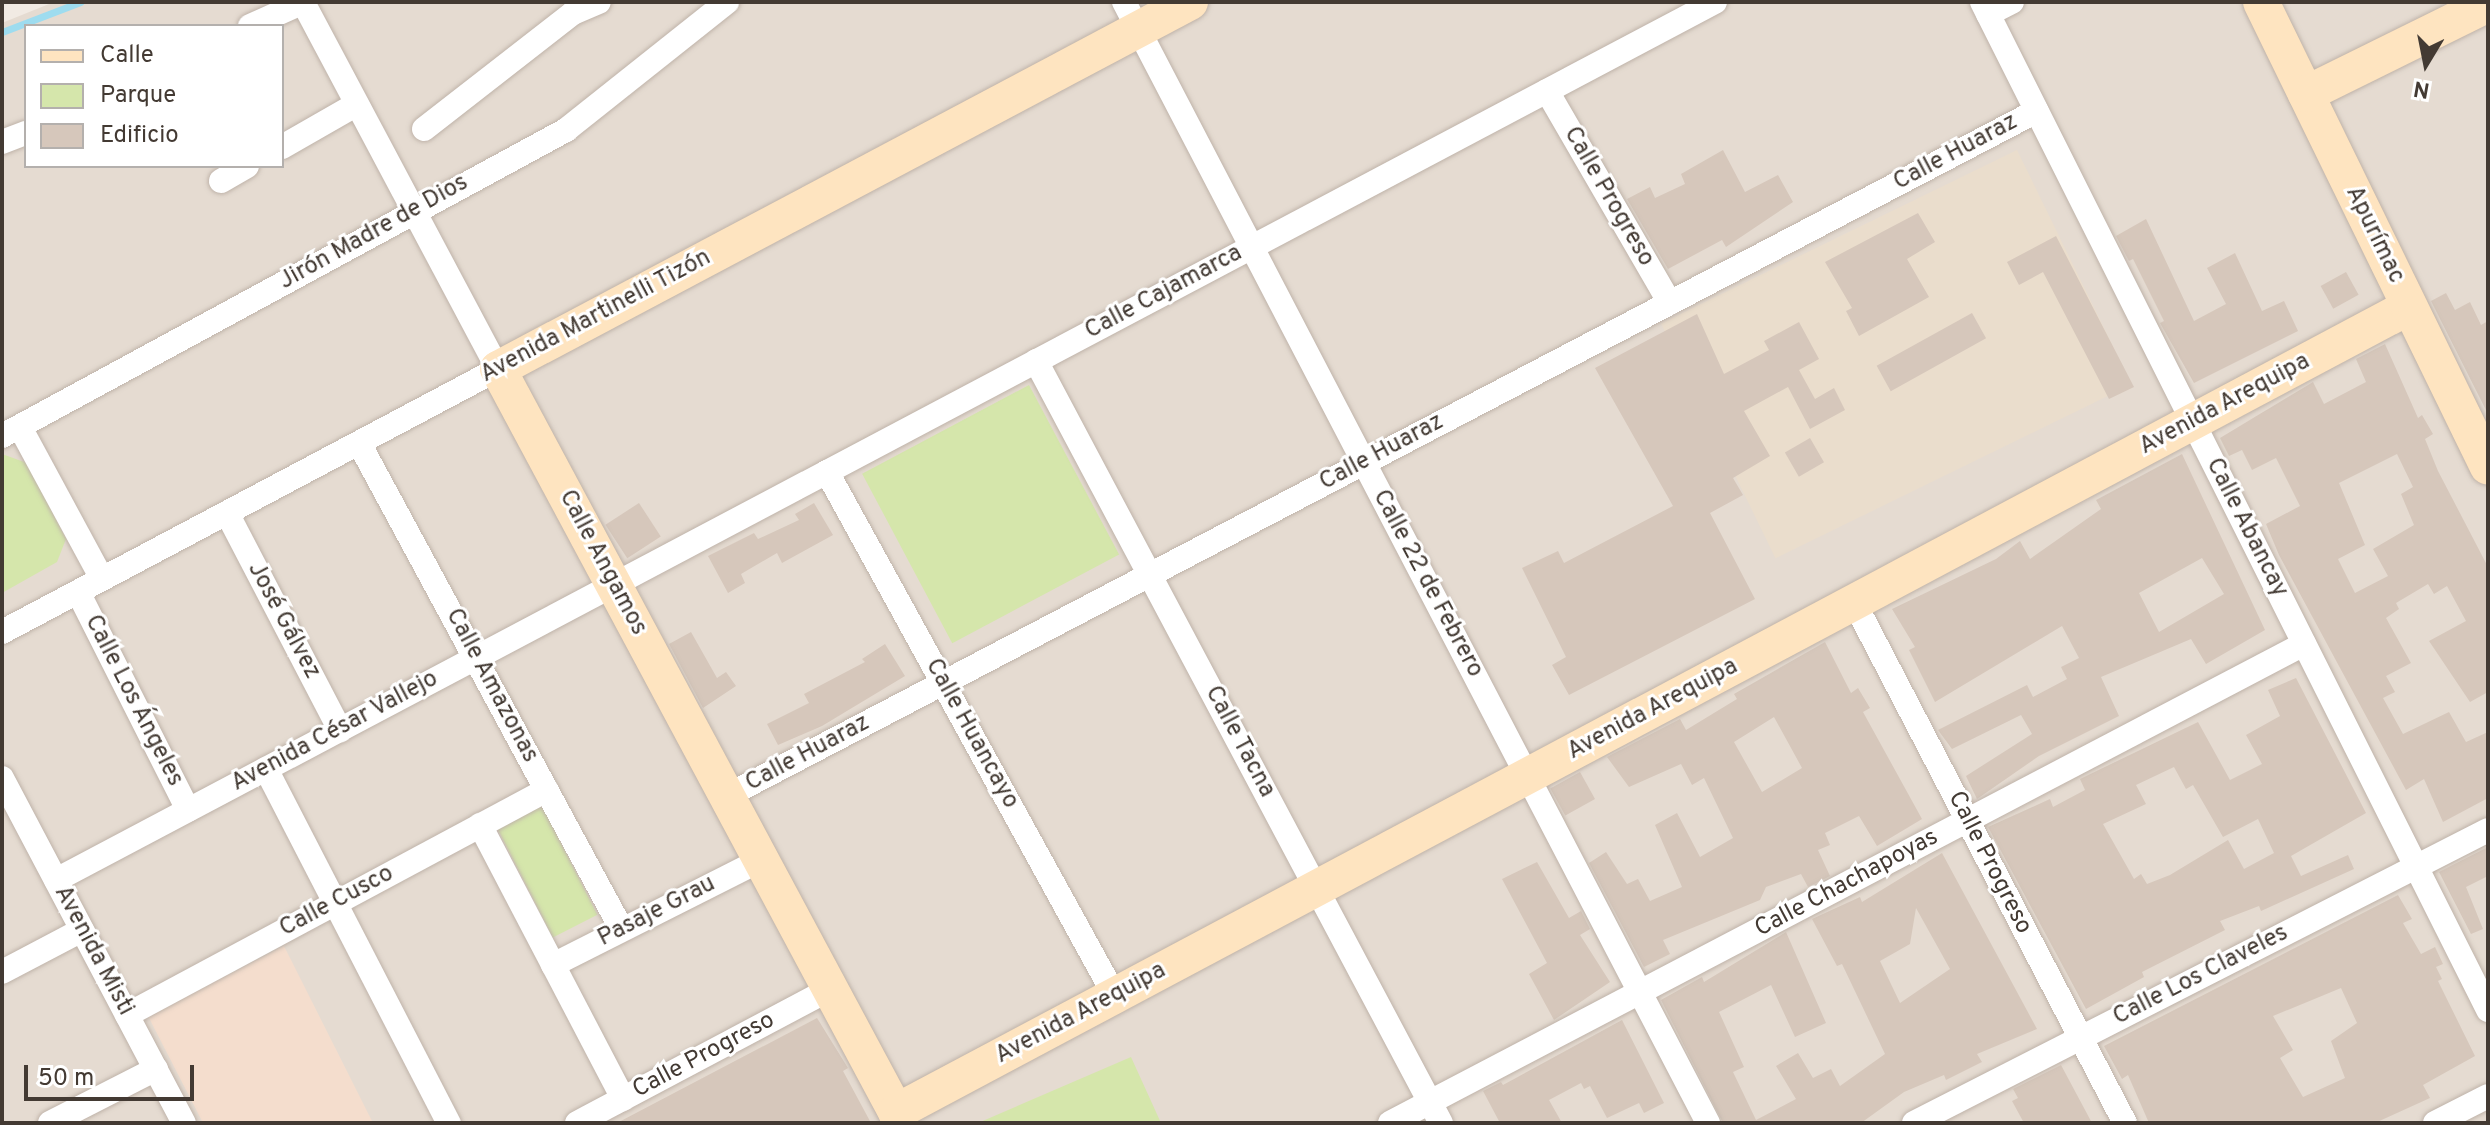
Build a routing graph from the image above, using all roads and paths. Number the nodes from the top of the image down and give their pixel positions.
1 (303, 2) edge
2 (599, 2) edge
3 (727, 2) edge
4 (1190, 2) edge
5 (1715, 2) edge
6 (2012, 2) edge
7 (2261, 2) edge
8 (2488, 4) edge
9 (571, 8) edge
10 (1985, 8) edge
11 (1131, 16) edge
12 (254, 24) edge
13 (1547, 91) junction
14 (2306, 94) junction
15 (357, 104) junction
16 (2037, 111) junction
17 (424, 129) dead end
18 (24, 134) edge
19 (2, 142) edge
20 (284, 146) edge
21 (244, 168) edge
22 (221, 181) dead end
23 (413, 210) junction
24 (1252, 247) junction
25 (1670, 303) junction
26 (2409, 307) junction
27 (1036, 361) junction
28 (498, 369) junction
29 (2193, 422) junction
30 (11, 432) edge
31 (359, 443) junction
32 (1364, 463) junction
33 (2488, 467) edge
34 (827, 472) junction
35 (227, 513) junction
36 (1150, 575) junction
37 (102, 579) junction
38 (614, 585) junction
39 (78, 592) junction
40 (1854, 602) junction
41 (2, 632) edge
42 (2304, 644) junction
43 (476, 658) junction
44 (943, 683) junction
45 (340, 730) junction
46 (266, 769) junction
47 (1527, 776) junction
48 (2, 778) edge
49 (547, 790) junction
50 (727, 796) junction
51 (9, 810) edge
52 (188, 810) junction
53 (1967, 820) junction
54 (480, 825) junction
55 (2488, 830) edge
56 (761, 860) junction
57 (2416, 867) junction
58 (56, 880) junction
59 (1316, 888) junction
60 (335, 903) junction
61 (82, 930) junction
62 (622, 930) junction
63 (553, 965) junction
64 (2, 972) edge
65 (830, 989) junction
66 (1640, 992) junction
67 (1115, 996) junction
68 (2488, 1010) edge
69 (127, 1015) junction
70 (2081, 1038) junction
71 (156, 1069) junction
72 (2488, 1096) edge
73 (623, 1099) junction
74 (1435, 1112) edge
75 (899, 1118) edge
76 (50, 1123) edge
77 (184, 1123) edge
78 (449, 1123) edge
79 (577, 1123) edge
80 (1390, 1123) edge
81 (1708, 1123) edge
82 (1914, 1123) edge
83 (2125, 1123) edge
84 (2435, 1123) edge

1 - 12 street
1 - 15 street, Calle Angamos
2 - 9 street
3 - 23 street, Jirón Madre de Dios
4 - 11 street, Avenida Martinelli Tizón
5 - 13 street, Calle Cajamarca
6 - 10 street
7 - 14 street, Apurímac
8 - 14 street
9 - 17 street
10 - 16 street, Calle Abancay
11 - 24 street, Calle 22 de Febrero
11 - 28 street, Avenida Martinelli Tizón
13 - 24 street, Calle Cajamarca
13 - 25 street, Calle Progreso
14 - 26 street, Apurímac
15 - 20 street
15 - 23 street, Calle Angamos
16 - 25 street, Calle Huaraz
16 - 29 street, Calle Abancay
18 - 19 street
21 - 22 street
23 - 28 street, Calle Angamos
23 - 30 street, Jirón Madre de Dios
24 - 27 street, Calle Cajamarca
24 - 32 street, Calle 22 de Febrero
25 - 32 street, Calle Huaraz
26 - 29 street, Avenida Arequipa
26 - 33 street, Apurímac
27 - 34 street, Calle Cajamarca
27 - 36 street, Calle Tacna
28 - 31 street, Avenida Martinelli Tizón
28 - 38 street, Calle Angamos
29 - 40 street, Avenida Arequipa
29 - 42 street, Calle Abancay
30 - 37 street
31 - 35 street, Avenida Martinelli Tizón
31 - 43 street, Calle Amazonas
32 - 36 street, Calle Huaraz
32 - 47 street, Calle 22 de Febrero
34 - 38 street, Calle Cajamarca
34 - 44 street, Calle Huancayo
35 - 37 street, Avenida Martinelli Tizón
35 - 45 street, José Gálvez
36 - 44 street, Calle Huaraz
36 - 59 street, Calle Tacna
37 - 39 street, Avenida Martinelli Tizón
38 - 43 street, Avenida César Vallejo
38 - 50 street, Calle Angamos
39 - 41 street, Avenida Martinelli Tizón
39 - 52 street, Calle Los Ángeles
40 - 47 street, Avenida Arequipa
40 - 53 street, Calle Progreso
42 - 53 street, Calle Chachapoyas
42 - 57 street, Calle Abancay
43 - 45 street, Avenida César Vallejo
43 - 49 street, Calle Amazonas
44 - 50 street, Calle Huaraz
44 - 67 street, Calle Huancayo
45 - 46 street, Avenida César Vallejo
46 - 52 street, Avenida César Vallejo
46 - 60 street
47 - 59 street, Avenida Arequipa
47 - 66 street, Calle 22 de Febrero
48 - 51 street, Avenida Misti
49 - 54 street, Calle Cusco
49 - 62 street, Calle Amazonas
50 - 56 street, Calle Angamos
51 - 58 street, Avenida Misti
52 - 58 street, Avenida César Vallejo
53 - 66 street, Calle Chachapoyas
53 - 70 street, Calle Progreso
54 - 60 street, Calle Cusco
54 - 63 street
55 - 57 street, Calle Los Claveles
56 - 62 street, Pasaje Grau
56 - 65 street, Calle Angamos
57 - 68 street, Calle Abancay
57 - 70 street, Calle Los Claveles
58 - 61 street, Avenida Misti
59 - 67 street, Avenida Arequipa
59 - 74 street, Calle Tacna
60 - 69 street, Calle Cusco
60 - 78 street
61 - 64 street
61 - 69 street, Avenida Misti
62 - 63 street, Pasaje Grau
63 - 73 street
65 - 73 street, Calle Progreso
65 - 75 street, Calle Angamos
66 - 74 street, Calle Chachapoyas
66 - 81 street, Calle 22 de Febrero
67 - 75 street, Avenida Arequipa
69 - 71 street, Avenida Misti
70 - 82 street, Calle Los Claveles
70 - 83 street, Calle Progreso
71 - 76 street
71 - 77 street, Avenida Misti
72 - 84 street
73 - 79 street, Calle Progreso
74 - 80 street, Calle Chachapoyas

